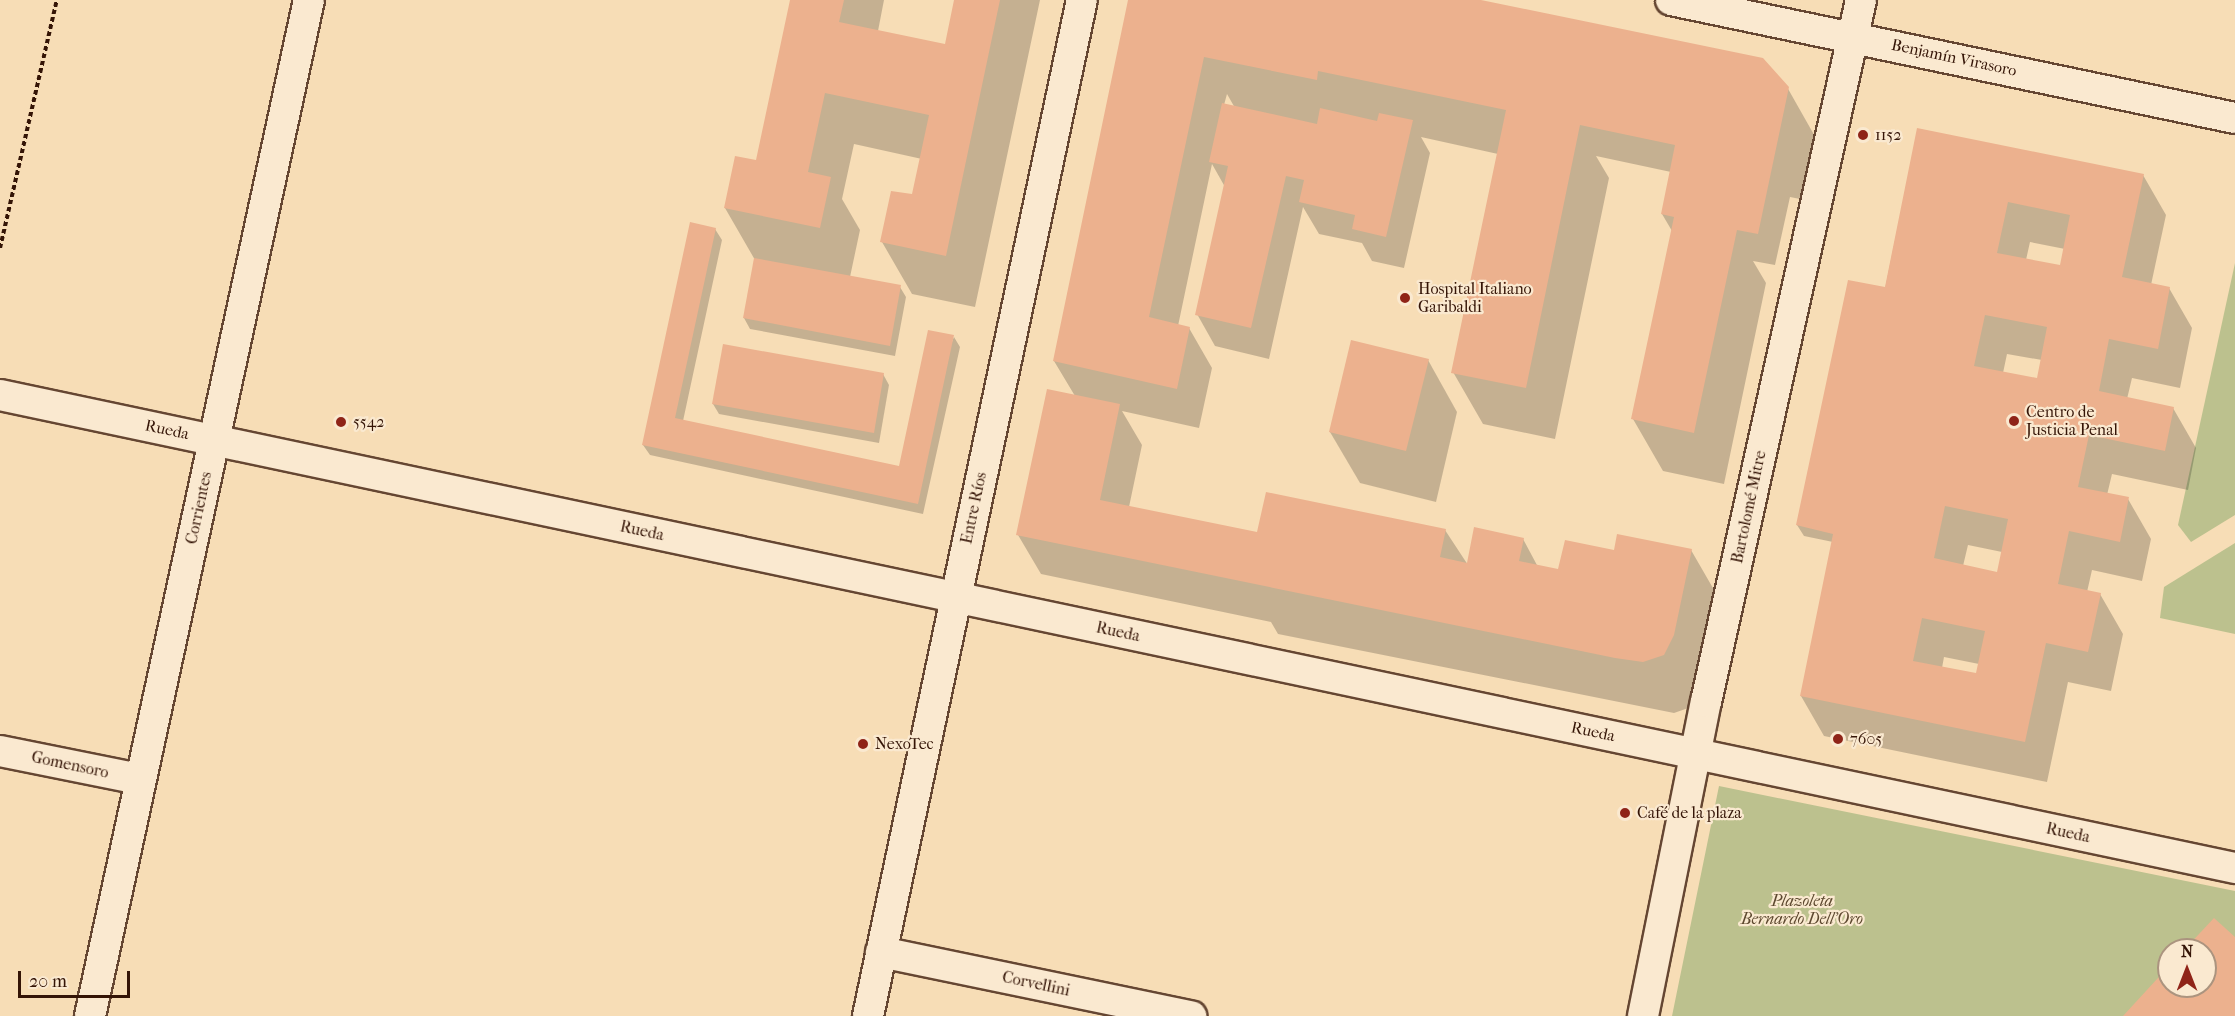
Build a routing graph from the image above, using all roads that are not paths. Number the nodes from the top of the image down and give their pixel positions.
1 (309, 0) edge
2 (1083, 0) edge
3 (1671, 0) edge
4 (1861, 0) edge
5 (1853, 36) junction
6 (2235, 118) edge
7 (0, 395) edge
8 (214, 440) junction
9 (955, 597) junction
10 (0, 751) edge
11 (1695, 754) junction
12 (139, 779) junction
13 (2235, 868) edge
14 (881, 952) junction
15 (90, 1016) edge
16 (868, 1016) edge
17 (1191, 1016) edge
18 (1643, 1016) edge

1 - 8 street, Corrientes
2 - 9 street, Entre Ríos
3 - 5 street, Benjamín Virasoro
4 - 5 street, Bartolomé Mitre
5 - 6 street, Benjamín Virasoro
5 - 11 street, Bartolomé Mitre
7 - 8 street, Rueda
8 - 9 street, Rueda
8 - 12 street, Corrientes
9 - 11 street, Rueda
9 - 14 street, Entre Ríos
10 - 12 street, Gomensoro
11 - 13 street, Rueda
11 - 18 street, Bartolomé Mitre
12 - 15 street, Corrientes
14 - 16 street, Entre Ríos
14 - 17 street, Corvellini

